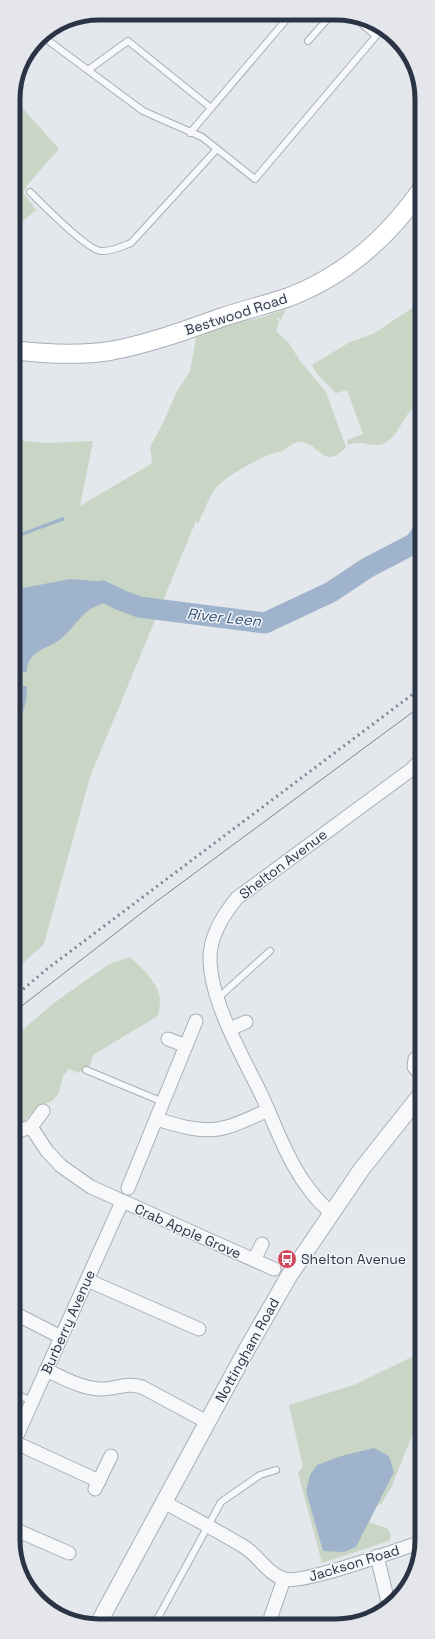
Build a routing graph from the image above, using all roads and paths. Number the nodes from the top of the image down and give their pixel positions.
1 (286, 20) edge
2 (327, 20) edge
3 (362, 25) edge
4 (47, 40) edge
5 (308, 41) dead end
6 (88, 70) junction
7 (211, 108) junction
8 (190, 133) junction
9 (217, 149) junction
10 (30, 192) dead end
11 (415, 198) edge
12 (20, 351) edge
13 (415, 766) edge
14 (270, 951) dead end
15 (218, 998) junction
16 (196, 1021) dead end
17 (246, 1022) dead end
18 (230, 1029) junction
19 (168, 1039) dead end
20 (186, 1046) junction
21 (86, 1070) dead end
22 (415, 1101) edge
23 (163, 1102) junction
24 (268, 1110) junction
25 (43, 1111) dead end
26 (157, 1119) junction
27 (31, 1127) junction
28 (20, 1130) edge
29 (128, 1188) dead end
30 (122, 1202) junction
31 (332, 1213) junction
32 (262, 1244) dead end
33 (254, 1260) junction
34 (274, 1268) dead end
35 (87, 1280) junction
36 (20, 1316) edge
37 (199, 1329) dead end
38 (61, 1337) junction
39 (46, 1370) junction
40 (20, 1396) edge
41 (32, 1401) junction
42 (207, 1422) junction
43 (20, 1428) edge
44 (20, 1445) edge
45 (111, 1456) dead end
46 (276, 1470) dead end
47 (164, 1502) junction
48 (207, 1527) junction
49 (20, 1532) edge
50 (415, 1544) edge
51 (69, 1553) dead end
52 (377, 1556) junction
53 (284, 1579) junction
54 (387, 1599) edge
55 (101, 1619) edge
56 (157, 1619) edge
57 (270, 1619) edge

1 - 7 lane
2 - 5 lane
3 - 9 lane
4 - 6 lane
6 - 7 lane
6 - 8 lane
7 - 8 lane
8 - 9 lane
9 - 10 lane
11 - 12 main road, Bestwood Road
13 - 15 street, Shelton Avenue
14 - 15 lane
15 - 18 street, Shelton Avenue
16 - 20 street
17 - 18 street
18 - 24 street, Shelton Avenue
19 - 20 street
20 - 23 street
21 - 23 lane
22 - 31 street, Nottingham Road
23 - 26 street
24 - 26 street
24 - 31 street, Shelton Avenue
25 - 27 street
26 - 29 street
27 - 28 street
27 - 30 street, Crab Apple Grove
30 - 33 street, Crab Apple Grove
30 - 35 street, Burberry Avenue
31 - 42 street, Nottingham Road
32 - 33 street, Crab Apple Grove
33 - 34 street, Crab Apple Grove
35 - 37 street
35 - 38 street, Burberry Avenue
36 - 38 street
38 - 39 street, Burberry Avenue
39 - 41 street, Burberry Avenue
39 - 42 street
40 - 41 lane
41 - 43 street, Burberry Avenue
42 - 47 street, Nottingham Road
44 - 45 street
46 - 48 lane
47 - 48 street
47 - 55 street, Nottingham Road
48 - 53 street
48 - 56 lane
49 - 51 street
50 - 52 street, Jackson Road
52 - 53 street, Jackson Road
52 - 54 street
53 - 57 street

